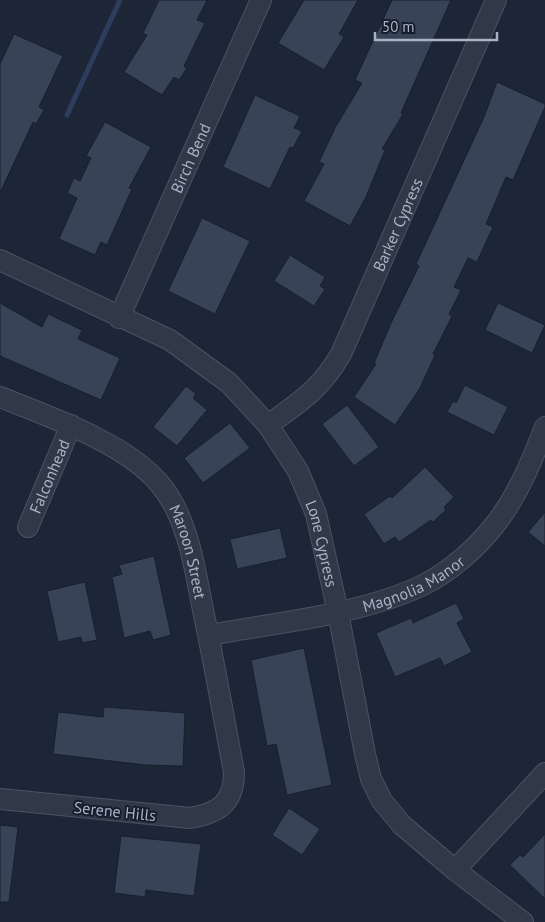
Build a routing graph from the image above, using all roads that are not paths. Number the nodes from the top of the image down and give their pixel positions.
1 (261, 0) edge
2 (496, 0) edge
3 (0, 260) edge
4 (119, 318) junction
5 (0, 396) edge
6 (71, 425) junction
7 (268, 425) junction
8 (545, 427) edge
9 (28, 527) dead end
10 (338, 612) junction
11 (209, 635) junction
12 (545, 772) edge
13 (0, 798) edge
14 (227, 802) joint
15 (455, 870) junction
16 (523, 922) edge

1 - 4 street, Birch Bend
2 - 7 street, Barker Cypress
3 - 4 street, Lone Cypress
4 - 7 street, Lone Cypress
5 - 6 street, Maroon Street
6 - 9 street, Falconhead
6 - 11 street, Maroon Street
7 - 10 street, Lone Cypress
8 - 10 street, Magnolia Manor
10 - 11 street, Magnolia Manor
10 - 15 street, Lone Cypress
11 - 14 street, Maroon Street
12 - 15 street
13 - 14 street, Serene Hills
15 - 16 street, Lone Cypress

